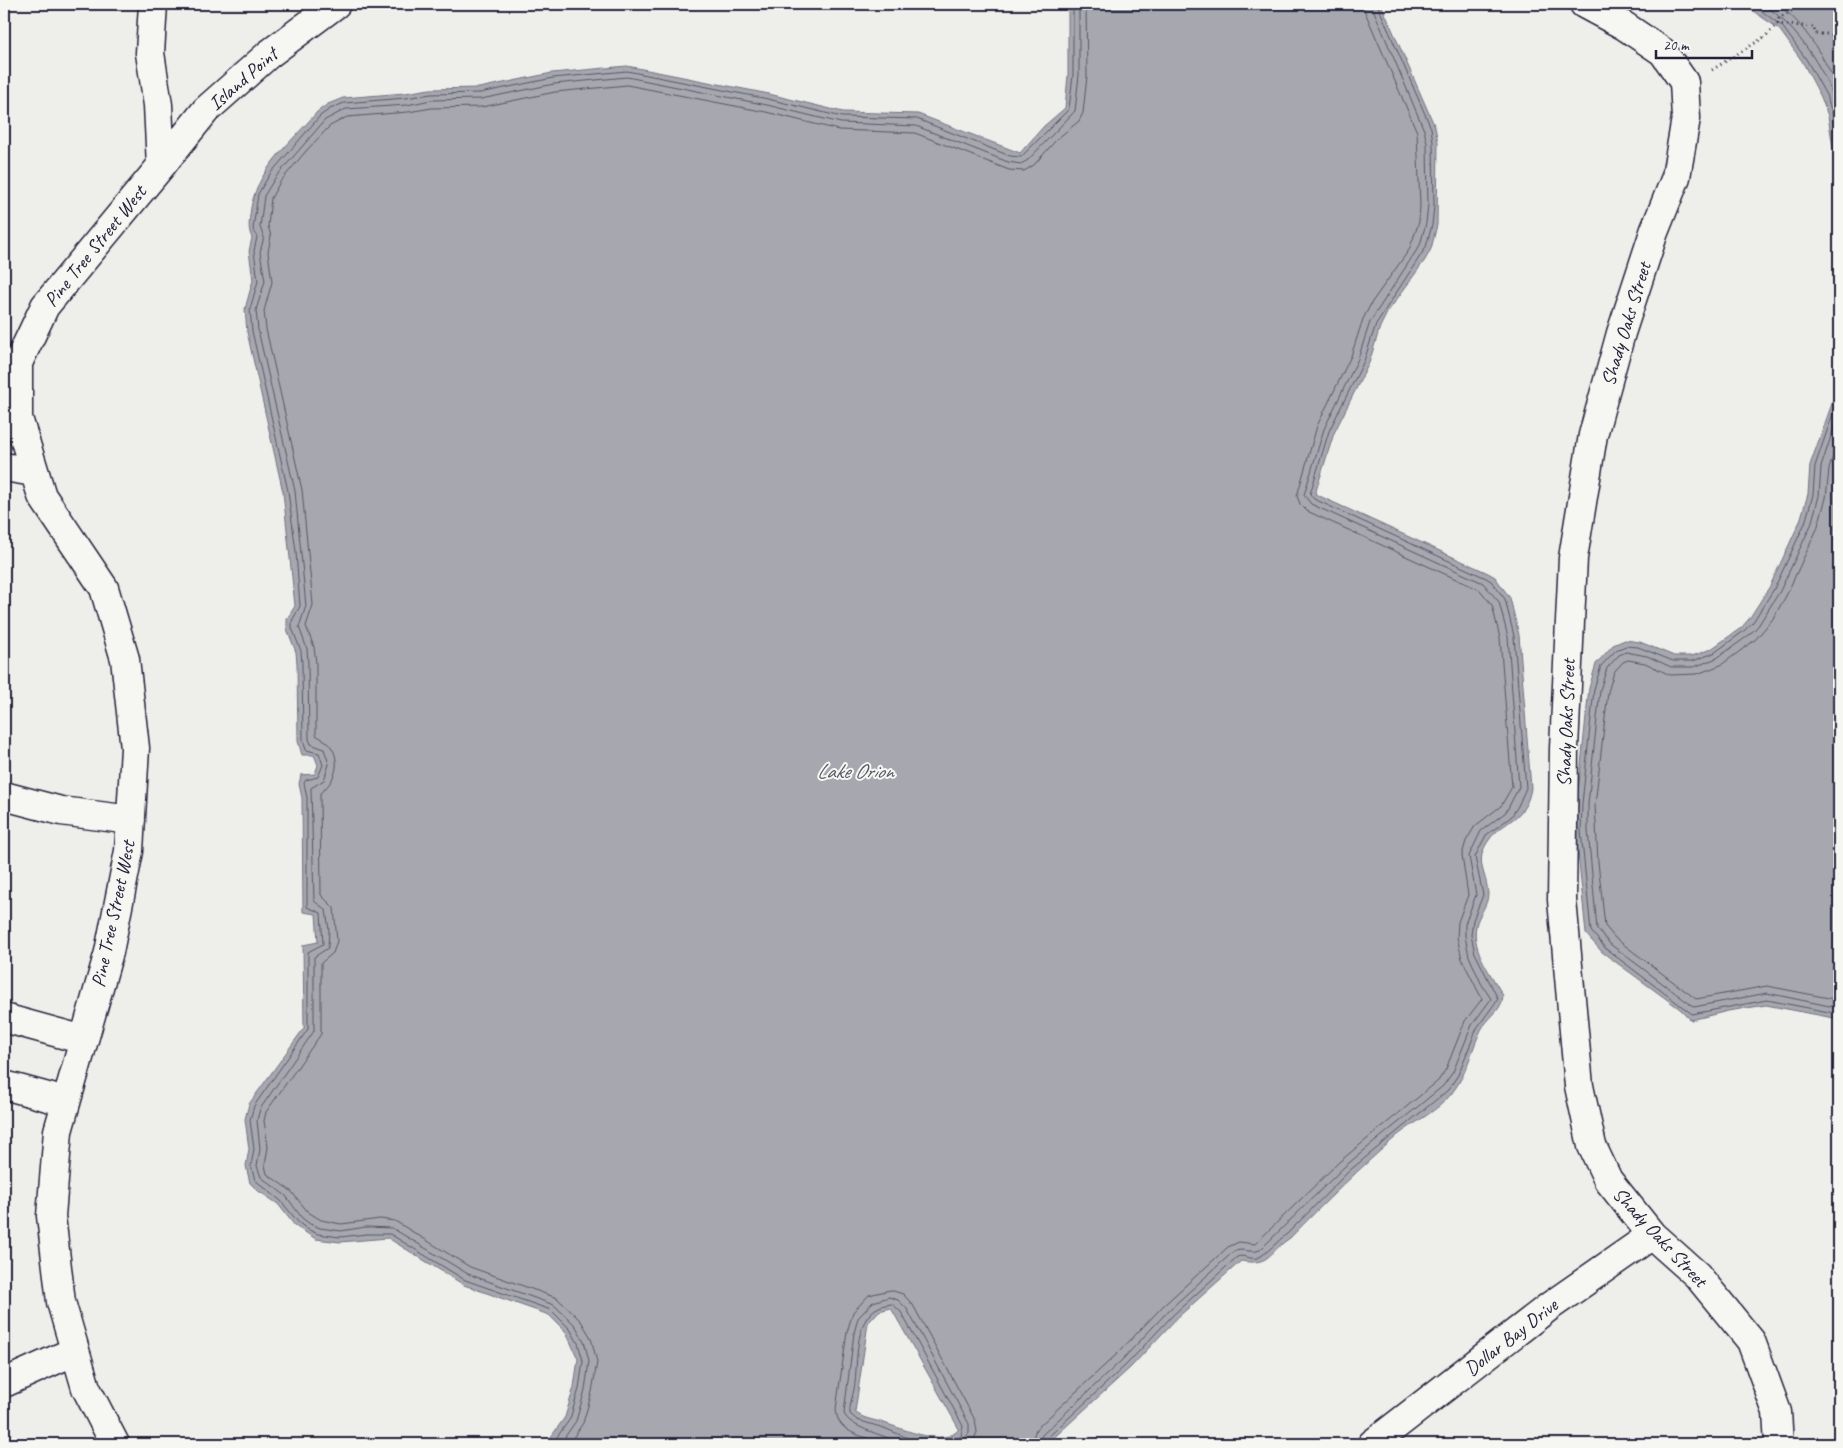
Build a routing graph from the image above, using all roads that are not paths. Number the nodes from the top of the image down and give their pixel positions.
1 (153, 4) edge
2 (336, 4) edge
3 (1584, 4) edge
4 (161, 166) junction
5 (4, 467) edge
6 (34, 472) junction
7 (4, 796) edge
8 (131, 820) junction
9 (4, 1018) edge
10 (84, 1040) junction
11 (4, 1085) edge
12 (66, 1102) junction
13 (1652, 1235) junction
14 (75, 1351) junction
15 (4, 1383) edge
16 (115, 1444) edge
17 (1372, 1444) edge
18 (1779, 1444) edge

1 - 4 street, Pine Tree Street West
2 - 4 street, Island Point
3 - 13 street, Shady Oaks Street
4 - 6 street, Pine Tree Street West
5 - 6 street
6 - 8 street, Pine Tree Street West
7 - 8 street
8 - 10 street, Pine Tree Street West
9 - 10 street
10 - 12 street, Pine Tree Street West
11 - 12 street
12 - 14 street, Pine Tree Street West
13 - 17 street, Dollar Bay Drive
13 - 18 street, Shady Oaks Street
14 - 15 street
14 - 16 street, Pine Tree Street West

